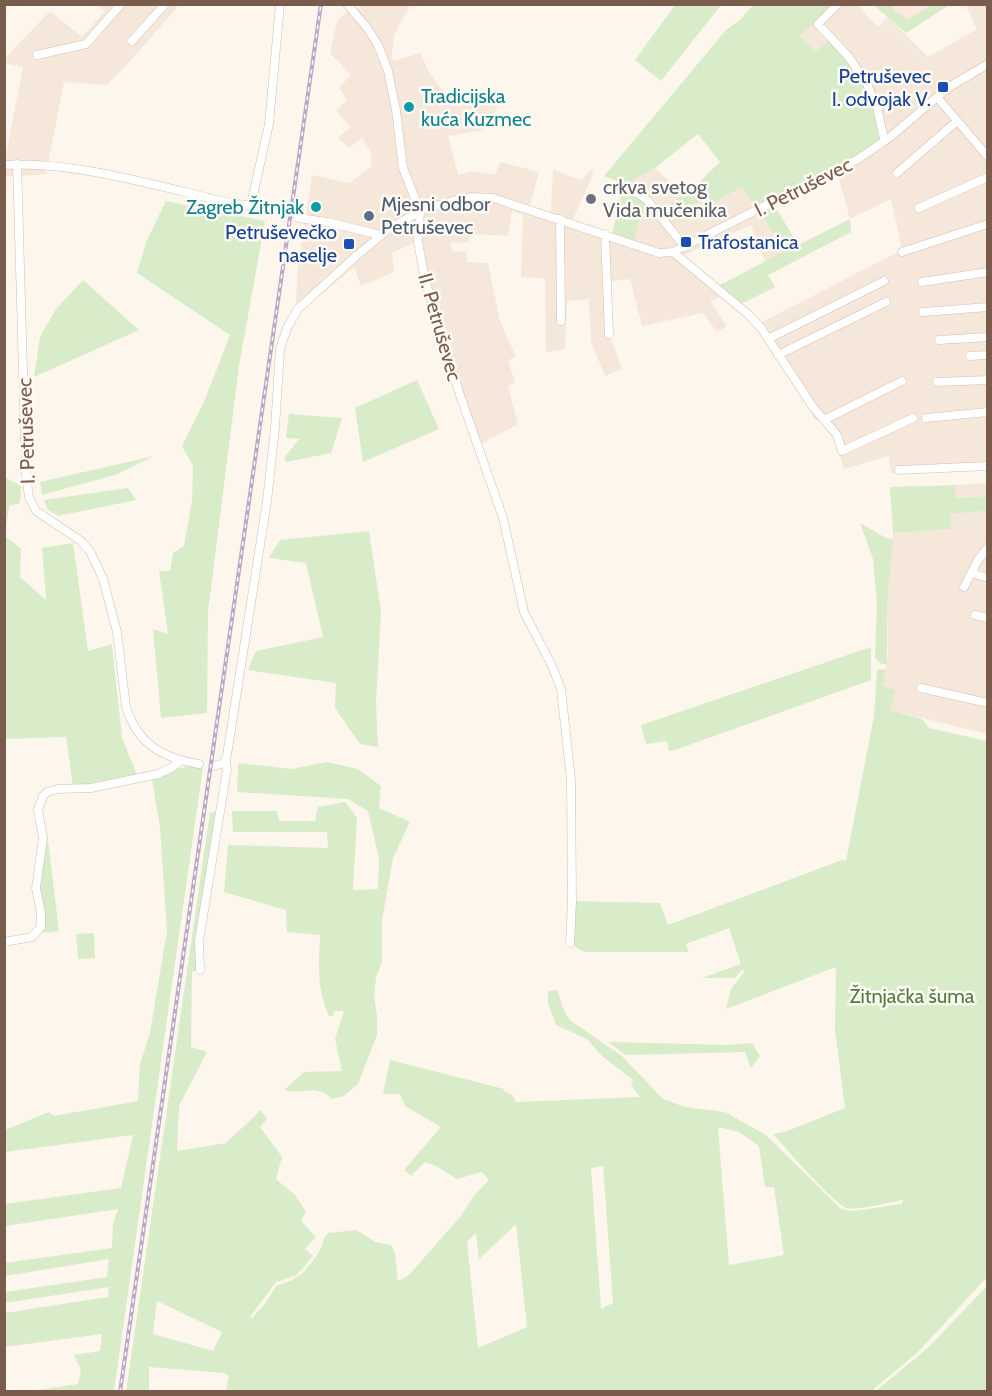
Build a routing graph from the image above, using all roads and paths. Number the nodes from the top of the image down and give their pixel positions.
1 (120, 4) edge
2 (165, 4) edge
3 (280, 4) edge
4 (347, 4) edge
5 (838, 4) edge
6 (132, 41) dead end
7 (37, 55) dead end
8 (987, 64) edge
9 (937, 97) junction
10 (956, 122) junction
11 (886, 140) junction
12 (987, 158) edge
13 (17, 164) junction
14 (4, 165) edge
15 (897, 173) dead end
16 (987, 177) edge
17 (630, 188) dead end
18 (919, 207) dead end
19 (420, 211) junction
20 (298, 218) dead end
21 (560, 219) junction
22 (987, 224) edge
23 (606, 234) junction
24 (380, 235) junction
25 (685, 247) junction
26 (673, 252) junction
27 (902, 252) dead end
28 (987, 272) edge
29 (884, 281) dead end
30 (922, 282) dead end
31 (886, 302) dead end
32 (987, 307) edge
33 (923, 312) dead end
34 (561, 321) dead end
35 (609, 334) dead end
36 (987, 338) edge
37 (768, 339) junction
38 (939, 340) dead end
39 (778, 355) junction
40 (987, 355) edge
41 (970, 356) dead end
42 (987, 380) edge
43 (902, 381) dead end
44 (937, 382) dead end
45 (987, 412) edge
46 (913, 418) dead end
47 (926, 418) dead end
48 (824, 420) junction
49 (987, 466) edge
50 (899, 470) dead end
51 (987, 547) edge
52 (971, 573) junction
53 (987, 578) edge
54 (964, 587) dead end
55 (975, 615) dead end
56 (987, 618) edge
57 (921, 688) dead end
58 (987, 703) edge
59 (226, 760) junction
60 (180, 761) junction
61 (199, 764) dead end
62 (214, 766) dead end
63 (4, 942) edge
64 (570, 943) dead end
65 (200, 970) dead end

1 - 7 street
2 - 6 street
3 - 13 street
4 - 19 street
5 - 11 street
8 - 9 street, I. Petruševec
9 - 10 street
9 - 11 street, I. Petruševec
10 - 12 street
10 - 15 street
11 - 25 street, I. Petruševec
13 - 14 street
13 - 60 street, I. Petruševec
16 - 18 street
17 - 25 street
19 - 21 street
19 - 24 street
19 - 64 street, II. Petruševec
20 - 24 street
21 - 23 street
21 - 34 street
22 - 27 street
23 - 26 street
23 - 35 street
24 - 59 street
25 - 26 street, I. Petruševec
26 - 37 street
28 - 30 street
29 - 37 street
31 - 39 street
32 - 33 street
36 - 38 street
37 - 39 street
39 - 48 street
40 - 41 street
42 - 44 street
43 - 48 street
45 - 47 street
46 - 48 street
49 - 50 street
51 - 52 street
52 - 53 street
52 - 54 street
55 - 56 street
57 - 58 street
59 - 62 street
59 - 65 street
60 - 61 street, I. Petruševec
60 - 63 street

